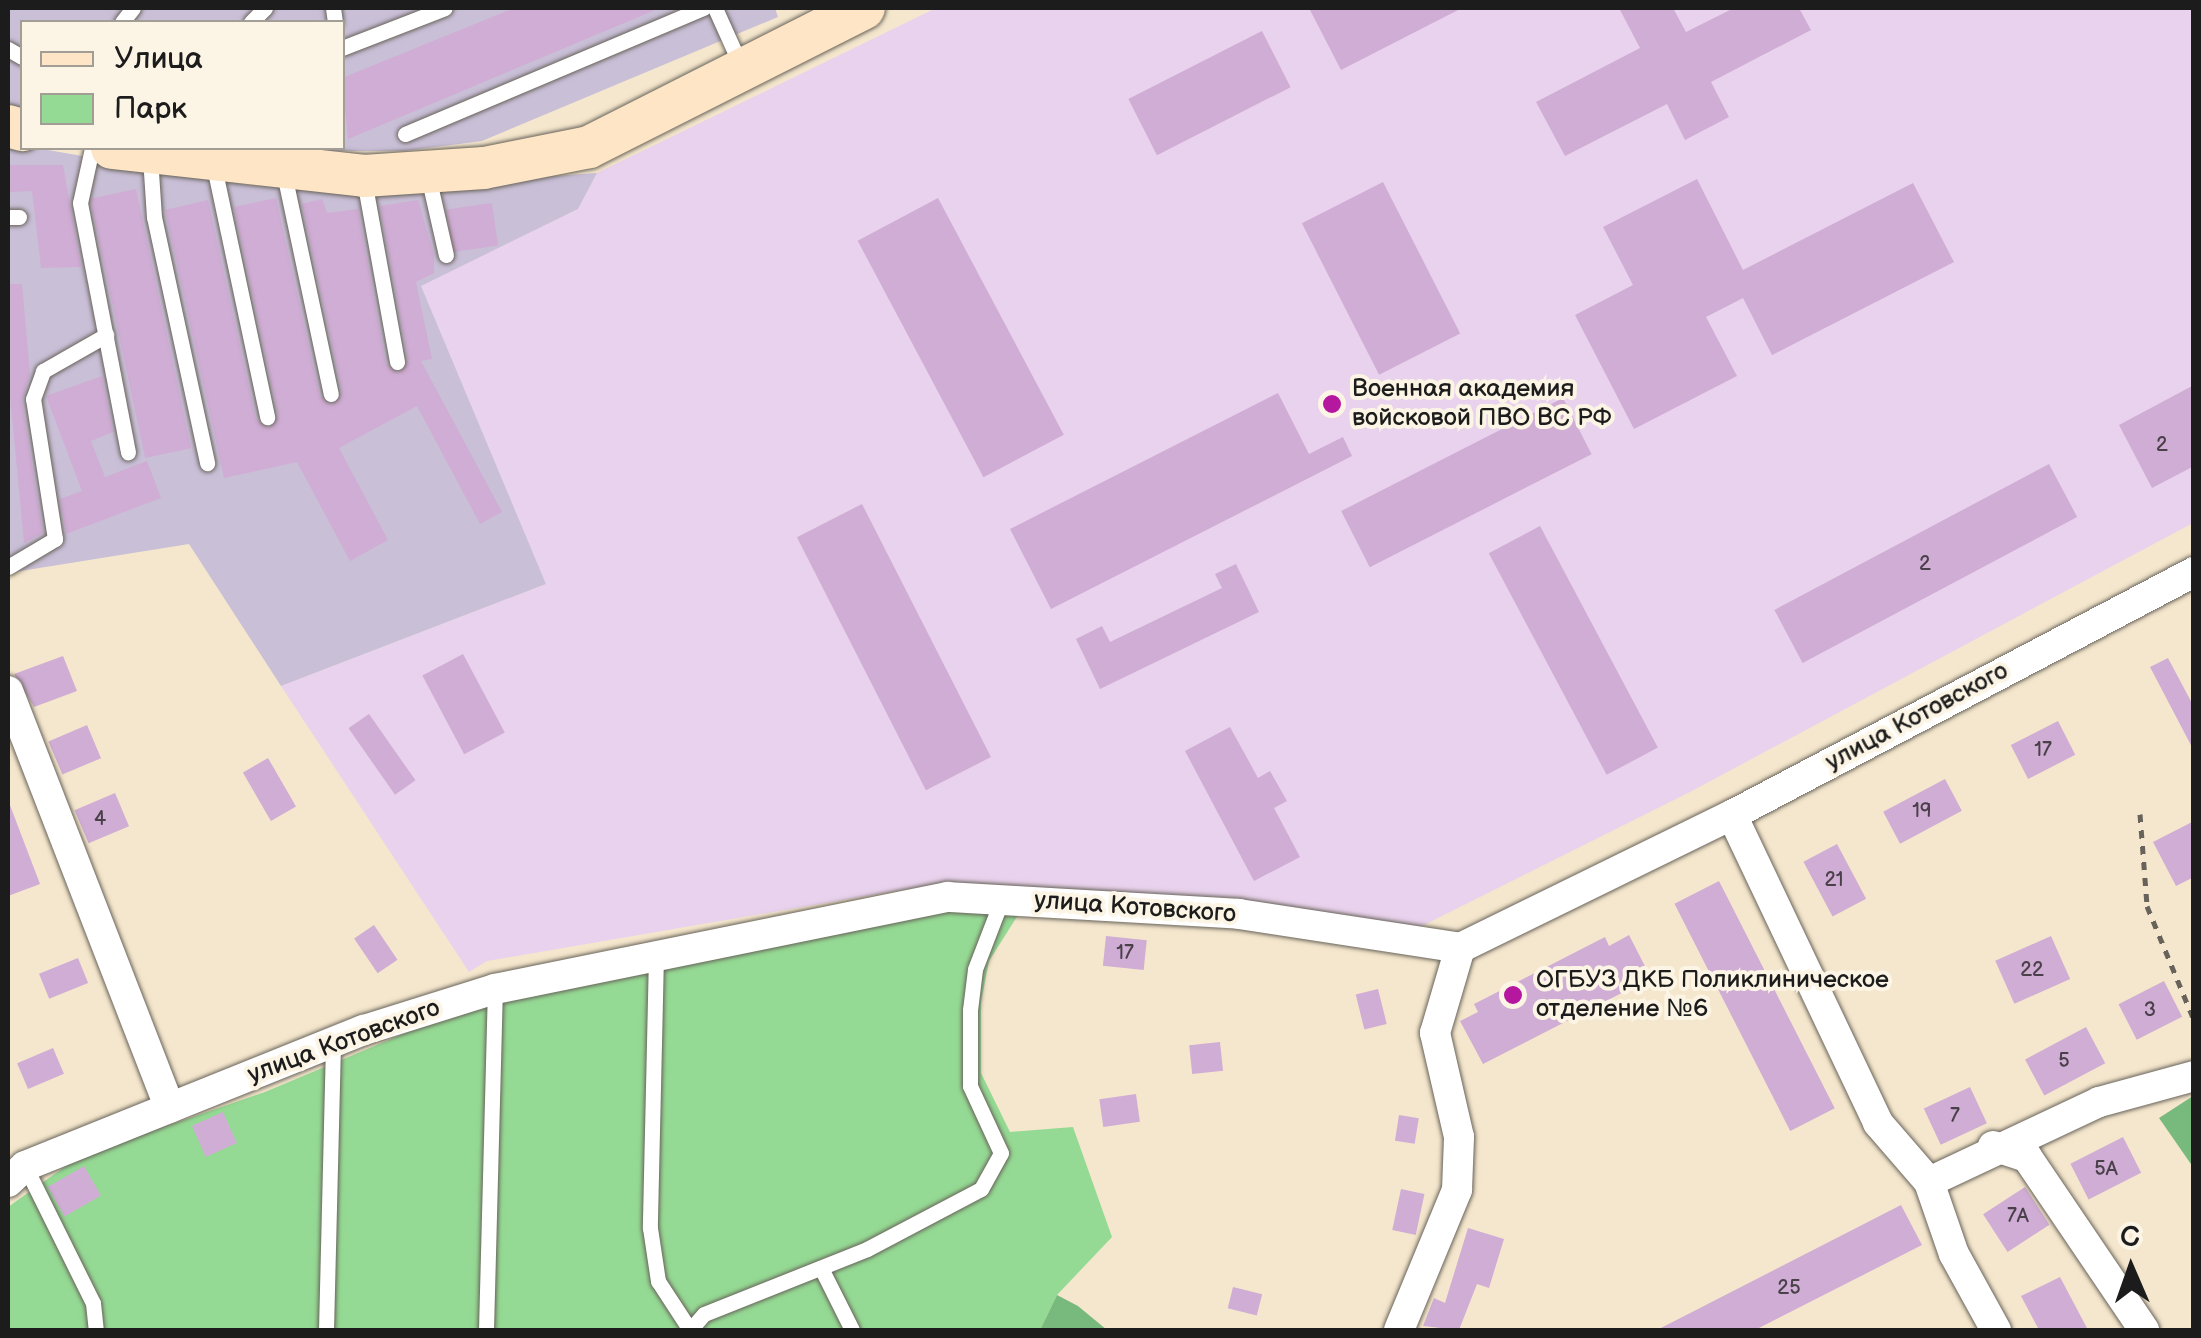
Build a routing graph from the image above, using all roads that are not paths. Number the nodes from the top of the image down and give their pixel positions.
1 (445, 8) edge
2 (704, 8) edge
3 (715, 8) edge
4 (864, 8) edge
5 (345, 47) edge
6 (743, 70) junction
7 (405, 134) dead end
8 (92, 150) edge
9 (131, 150) edge
10 (214, 162) junction
11 (283, 169) junction
12 (428, 172) junction
13 (364, 176) junction
14 (446, 255) dead end
15 (106, 335) junction
16 (397, 362) dead end
17 (331, 394) dead end
18 (267, 417) dead end
19 (128, 452) dead end
20 (207, 463) dead end
21 (8, 567) edge
22 (2194, 572) edge
23 (8, 691) edge
24 (1732, 815) junction
25 (1002, 899) junction
26 (1460, 948) junction
27 (656, 955) junction
28 (495, 989) junction
29 (334, 1042) junction
30 (2194, 1076) edge
31 (170, 1108) junction
32 (1994, 1146) junction
33 (13, 1169) edge
34 (1929, 1182) junction
35 (820, 1268) junction
36 (96, 1330) edge
37 (326, 1330) edge
38 (486, 1330) edge
39 (690, 1330) edge
40 (852, 1330) edge
41 (1399, 1330) edge
42 (1996, 1330) edge
43 (2144, 1330) edge

1 - 5 lane
2 - 7 lane
3 - 6 lane
4 - 6 street
6 - 12 street
8 - 15 lane
9 - 10 street
9 - 20 lane
10 - 11 street
10 - 18 lane
11 - 13 street
11 - 17 lane
12 - 13 street
12 - 14 lane
13 - 16 lane
15 - 19 lane
15 - 21 lane
22 - 24 street, улица Котовского
23 - 31 street
24 - 26 street, улица Котовского
24 - 34 street
25 - 26 street, улица Котовского
25 - 27 street, улица Котовского
25 - 35 lane
26 - 41 street
27 - 28 street, улица Котовского
27 - 39 lane
28 - 29 street, улица Котовского
28 - 38 lane
29 - 31 street, улица Котовского
29 - 37 lane
30 - 32 street
31 - 33 street, улица Котовского
32 - 34 street
32 - 43 street
33 - 36 lane
34 - 42 street
35 - 39 lane
35 - 40 lane

